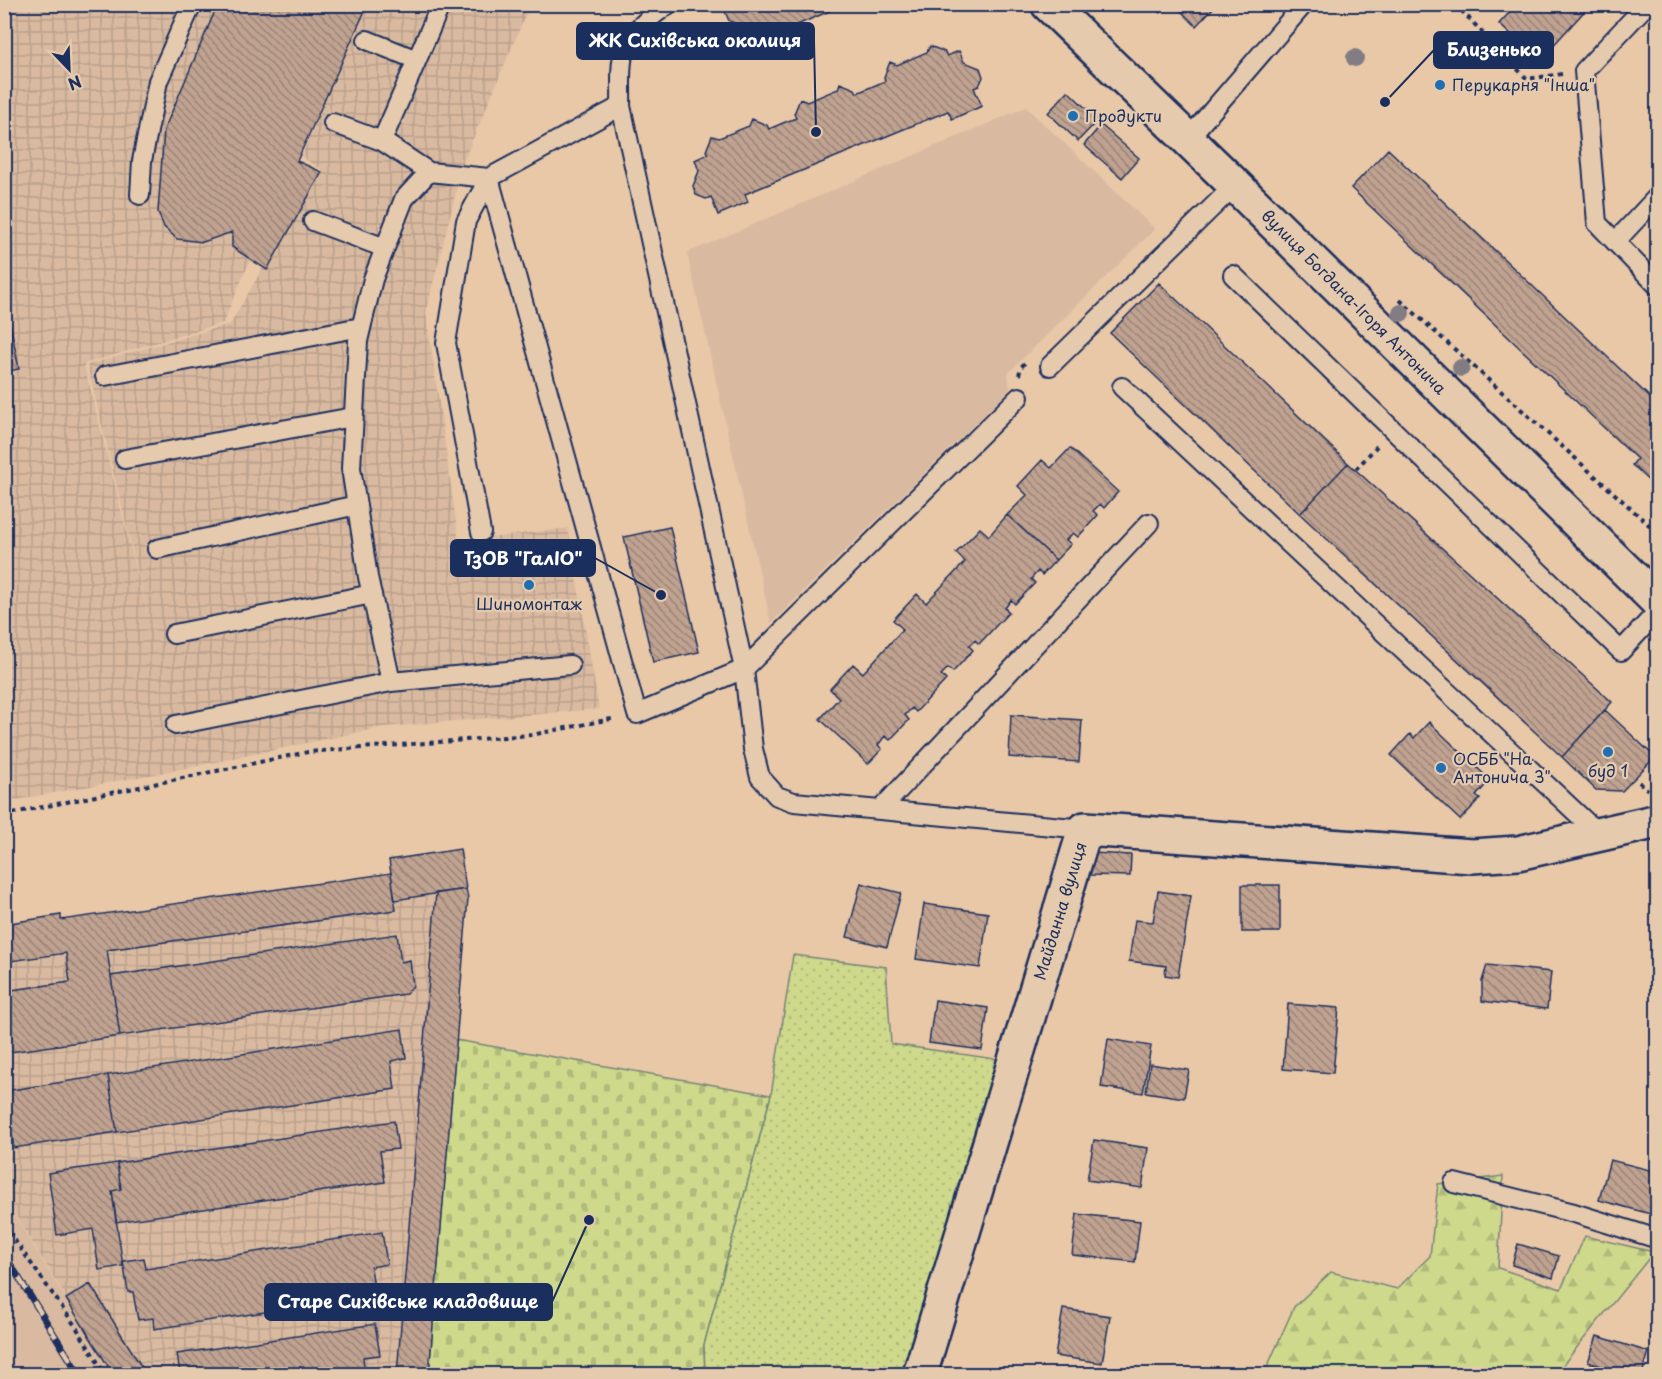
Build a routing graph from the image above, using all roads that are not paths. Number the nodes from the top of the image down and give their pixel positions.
1 (192, 4) edge
2 (441, 4) edge
3 (669, 4) edge
4 (1048, 4) edge
5 (1304, 4) edge
6 (1647, 4) edge
7 (367, 40) dead end
8 (417, 60) junction
9 (621, 106) junction
10 (333, 123) dead end
11 (1187, 140) junction
12 (382, 141) junction
13 (429, 172) junction
14 (489, 178) junction
15 (1235, 185) junction
16 (140, 195) dead end
17 (1658, 196) edge
18 (313, 221) dead end
19 (1615, 242) junction
20 (385, 248) junction
21 (1233, 275) dead end
22 (1658, 286) edge
23 (361, 327) junction
24 (1050, 366) dead end
25 (105, 375) dead end
26 (1122, 387) dead end
27 (1018, 397) dead end
28 (353, 417) junction
29 (124, 459) dead end
30 (357, 505) junction
31 (1149, 524) dead end
32 (481, 532) dead end
33 (157, 549) dead end
34 (372, 594) junction
35 (1658, 602) edge
36 (1658, 611) edge
37 (174, 634) dead end
38 (570, 665) dead end
39 (744, 669) junction
40 (391, 682) junction
41 (176, 724) dead end
42 (880, 810) junction
43 (1658, 821) edge
44 (1085, 829) junction
45 (1600, 835) junction
46 (1454, 1183) dead end
47 (1658, 1239) edge
48 (920, 1374) edge

1 - 16 lane
2 - 8 lane
3 - 9 lane
4 - 11 street, вулиця Богдана-Ігоря Антонича
5 - 11 lane
6 - 19 lane
7 - 8 lane
8 - 12 lane
9 - 14 lane
9 - 39 lane
10 - 12 lane
11 - 15 street, вулиця Богдана-Ігоря Антонича
12 - 13 lane
13 - 14 lane
13 - 20 lane
14 - 32 lane
14 - 39 lane
15 - 24 lane
15 - 35 street, вулиця Богдана-Ігоря Антонича
17 - 19 lane
18 - 20 lane
19 - 22 lane
20 - 23 lane
21 - 36 lane
23 - 25 lane
23 - 28 lane
26 - 45 lane
27 - 39 lane
28 - 29 lane
28 - 30 lane
30 - 33 lane
30 - 34 lane
31 - 42 lane
34 - 37 lane
34 - 40 lane
38 - 40 lane
39 - 42 lane
40 - 41 lane
42 - 44 lane
43 - 45 street, Майданна вулиця
44 - 45 street, Майданна вулиця
44 - 48 street, Майданна вулиця
46 - 47 lane

